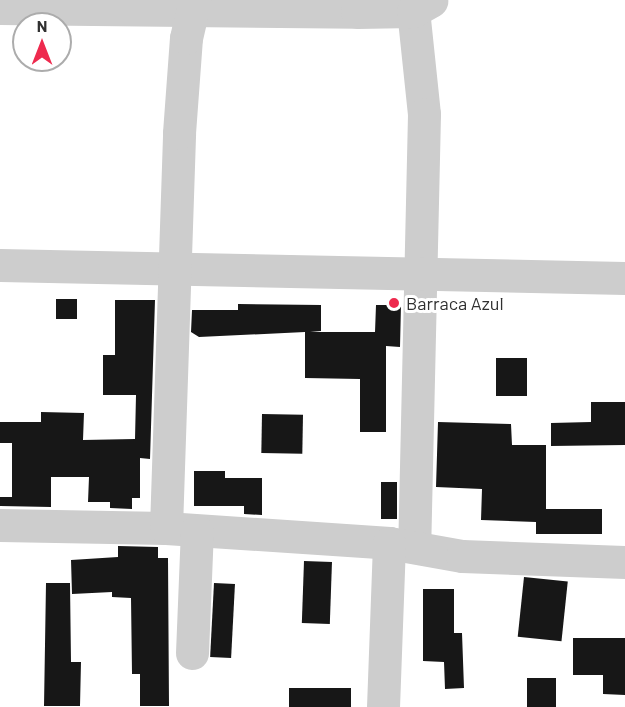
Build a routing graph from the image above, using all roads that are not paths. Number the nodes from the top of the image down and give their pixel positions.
1 (419, 4) edge
2 (192, 6) edge
3 (0, 8) edge
4 (0, 265) edge
5 (173, 269) junction
6 (423, 273) junction
7 (625, 278) edge
8 (0, 525) edge
9 (182, 530) junction
10 (402, 545) junction
11 (625, 562) edge
12 (192, 653) dead end
13 (383, 707) edge

1 - 2 street
1 - 6 street
2 - 3 street
2 - 5 street
4 - 5 street
5 - 6 street
5 - 9 street
6 - 7 street
6 - 10 street
8 - 9 street
9 - 10 street
9 - 12 street
10 - 11 street
10 - 13 street

